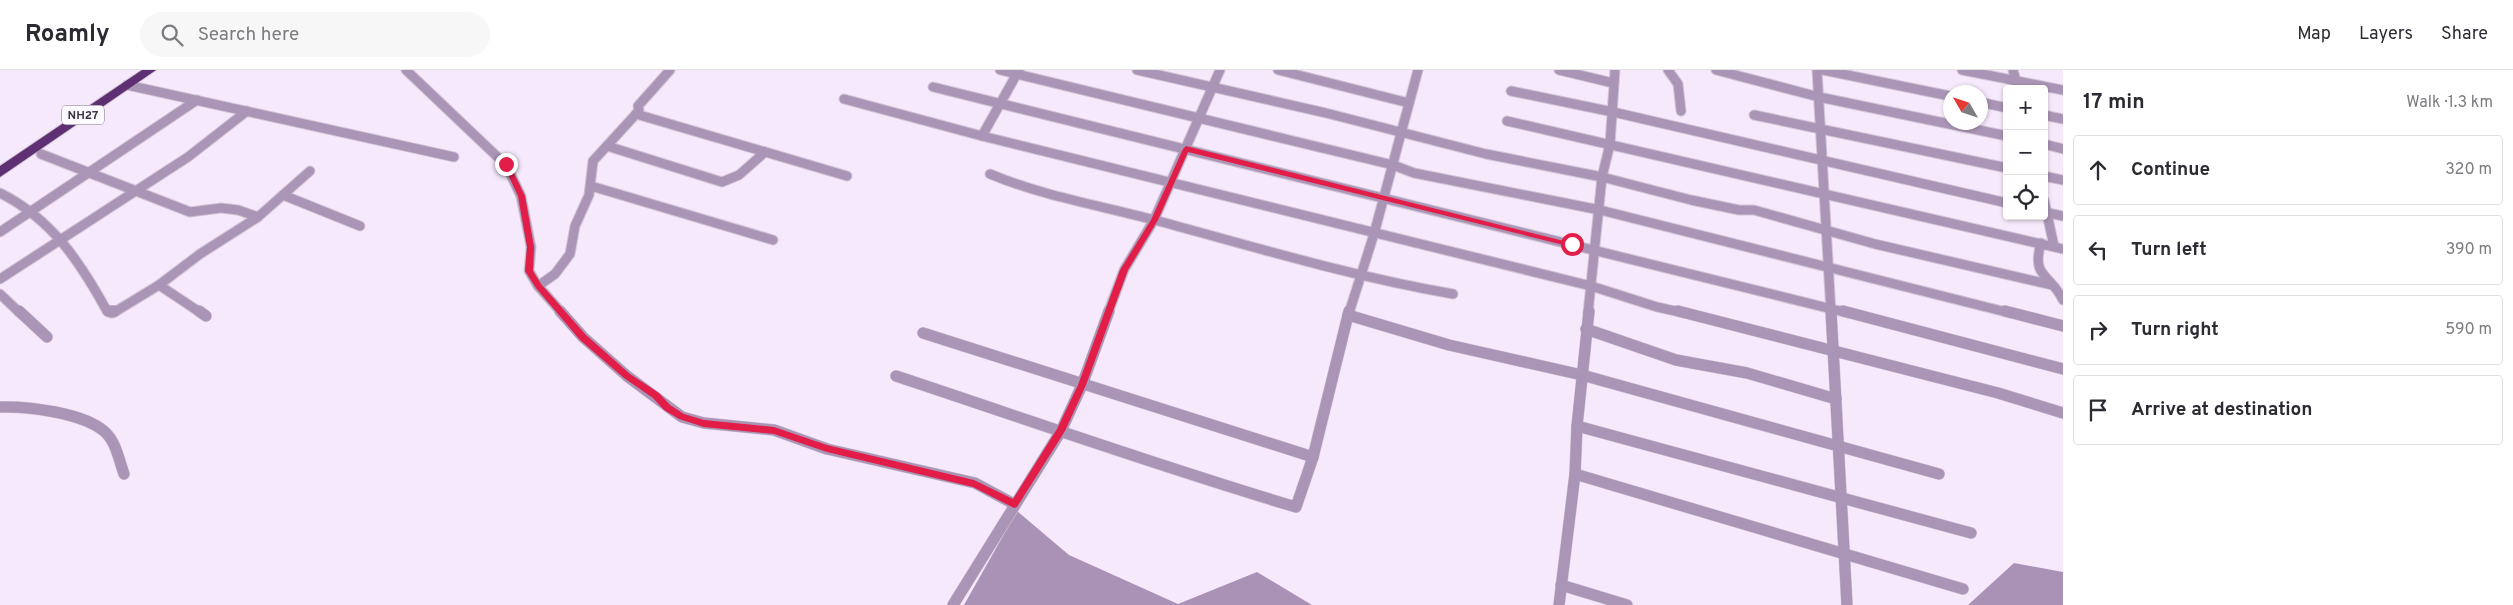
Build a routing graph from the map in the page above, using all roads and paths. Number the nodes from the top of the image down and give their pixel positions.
1 (150, 70) edge
2 (406, 70) edge
3 (670, 70) edge
4 (1000, 70) edge
5 (1137, 70) edge
6 (1220, 70) edge
7 (1278, 70) edge
8 (1416, 70) edge
9 (1559, 70) edge
10 (1614, 70) edge
11 (1668, 70) edge
12 (1716, 70) edge
13 (1817, 70) edge
14 (1823, 70) edge
15 (1962, 70) edge
16 (2013, 70) edge
17 (1017, 72) edge
18 (1613, 83) junction
19 (127, 85) junction
20 (2017, 85) edge
21 (933, 87) dead end
22 (1212, 87) junction
23 (2048, 88) edge
24 (2063, 90) edge
25 (1511, 91) dead end
26 (1943, 95) edge
27 (1819, 97) junction
28 (844, 99) dead end
29 (196, 100) junction
30 (1000, 102) junction
31 (1409, 103) junction
32 (1988, 104) edge
33 (2003, 107) edge
34 (246, 111) junction
35 (1681, 111) dead end
36 (1613, 112) junction
37 (636, 114) junction
38 (1754, 115) dead end
39 (2048, 116) edge
40 (1200, 117) junction
41 (2063, 119) edge
42 (1508, 121) dead end
43 (1821, 129) junction
44 (1401, 134) junction
45 (2003, 135) edge
46 (982, 136) junction
47 (1610, 144) junction
48 (2048, 145) edge
49 (607, 146) junction
50 (1186, 149) junction
51 (2063, 149) edge
52 (765, 152) junction
53 (41, 154) dead end
54 (454, 157) dead end
55 (1822, 162) junction
56 (1393, 165) junction
57 (2003, 167) edge
58 (0, 170) edge
59 (310, 171) dead end
60 (91, 173) junction
61 (990, 174) dead end
62 (847, 176) dead end
63 (1602, 176) junction
64 (2048, 177) edge
65 (2063, 180) edge
66 (1170, 184) junction
67 (591, 186) junction
68 (137, 190) junction
69 (0, 193) edge
70 (1823, 193) junction
71 (283, 195) junction
72 (1383, 199) junction
73 (2003, 203) edge
74 (32, 210) junction
75 (1600, 210) junction
76 (2048, 212) edge
77 (258, 216) junction
78 (2063, 216) edge
79 (2048, 218) edge
80 (1154, 220) junction
81 (360, 226) dead end
82 (1825, 231) junction
83 (0, 232) edge
84 (1374, 234) junction
85 (61, 239) junction
86 (773, 240) dead end
87 (2041, 243) junction
88 (2058, 247) edge
89 (1594, 251) junction
90 (1828, 268) junction
91 (1362, 274) junction
92 (0, 279) edge
93 (2052, 284) junction
94 (159, 285) junction
95 (538, 286) junction
96 (1591, 286) junction
97 (0, 294) edge
98 (1452, 294) dead end
99 (2063, 300) edge
100 (1830, 308) junction
101 (1348, 315) junction
102 (206, 316) dead end
103 (2063, 326) edge
104 (1586, 328) junction
105 (923, 333) dead end
106 (47, 337) dead end
107 (1834, 351) junction
108 (2063, 369) edge
109 (1582, 375) junction
110 (896, 376) dead end
111 (1082, 385) junction
112 (1836, 399) junction
113 (0, 407) edge
114 (2063, 413) edge
115 (1577, 426) junction
116 (1060, 431) junction
117 (1838, 447) junction
118 (1313, 457) junction
119 (124, 474) dead end
120 (1575, 474) junction
121 (1939, 474) dead end
122 (1841, 498) junction
123 (1014, 504) junction
124 (1971, 533) dead end
125 (1844, 553) junction
126 (1561, 585) junction
127 (1963, 589) dead end
128 (953, 605) edge
129 (1559, 605) edge
130 (1627, 605) edge
131 (1847, 605) edge

1 - 19 highway, NH27
2 - 95 street
3 - 37 street
4 - 17 street
5 - 22 street
6 - 22 street
7 - 31 street
8 - 31 street
9 - 18 street
10 - 18 street
11 - 35 street
12 - 27 street
13 - 27 street
14 - 26 street
15 - 20 street
16 - 20 street
17 - 30 street
17 - 40 street
18 - 36 street
19 - 29 street
19 - 58 highway, NH27
21 - 30 street
22 - 40 street
22 - 44 street
23 - 24 street
25 - 36 street
27 - 43 street
27 - 45 street
28 - 46 street
29 - 34 street
29 - 60 street
30 - 46 street
30 - 50 street
31 - 44 street
32 - 33 street
34 - 54 street
34 - 68 street
36 - 47 street
36 - 55 street
37 - 49 street
37 - 52 street
38 - 43 street
39 - 41 street
40 - 50 street
40 - 56 street
42 - 47 street
43 - 55 street
43 - 57 street
44 - 56 street
44 - 63 street
46 - 66 street
47 - 63 street
47 - 70 street
48 - 51 street
49 - 52 street
49 - 67 street
50 - 66 street
50 - 72 street
52 - 62 street
53 - 60 street
55 - 70 street
55 - 73 street
56 - 72 street
56 - 75 street
59 - 71 street
60 - 68 street
60 - 74 street
61 - 80 street
63 - 75 street
63 - 82 street
64 - 65 street
66 - 80 street
66 - 84 street
67 - 86 street
67 - 95 street
68 - 77 street
68 - 85 street
69 - 74 street
70 - 82 street
70 - 87 street
71 - 77 street
71 - 81 street
72 - 84 street
72 - 89 street
74 - 83 street
74 - 85 street
75 - 89 street
75 - 90 street
76 - 78 street
77 - 94 street
79 - 88 street
80 - 91 street
80 - 111 street
82 - 90 street
82 - 93 street
84 - 91 street
84 - 96 street
85 - 92 street
85 - 94 street
87 - 88 street
87 - 93 street
89 - 96 street
89 - 100 street
90 - 100 street
90 - 103 street
91 - 98 street
91 - 101 street
93 - 99 street
94 - 102 street
95 - 123 street
96 - 104 street
96 - 107 street
97 - 106 street
100 - 107 street
100 - 108 street
101 - 109 street
101 - 118 street
104 - 109 street
104 - 112 street
105 - 111 street
107 - 112 street
107 - 114 street
109 - 115 street
109 - 117 street
110 - 116 street
111 - 116 street
111 - 118 street
112 - 117 street
113 - 119 street
115 - 120 street
115 - 122 street
116 - 118 street
116 - 123 street
117 - 121 street
117 - 122 street
120 - 125 street
120 - 126 street
122 - 124 street
122 - 125 street
123 - 128 street
125 - 127 street
125 - 131 street
126 - 129 street
126 - 130 street

